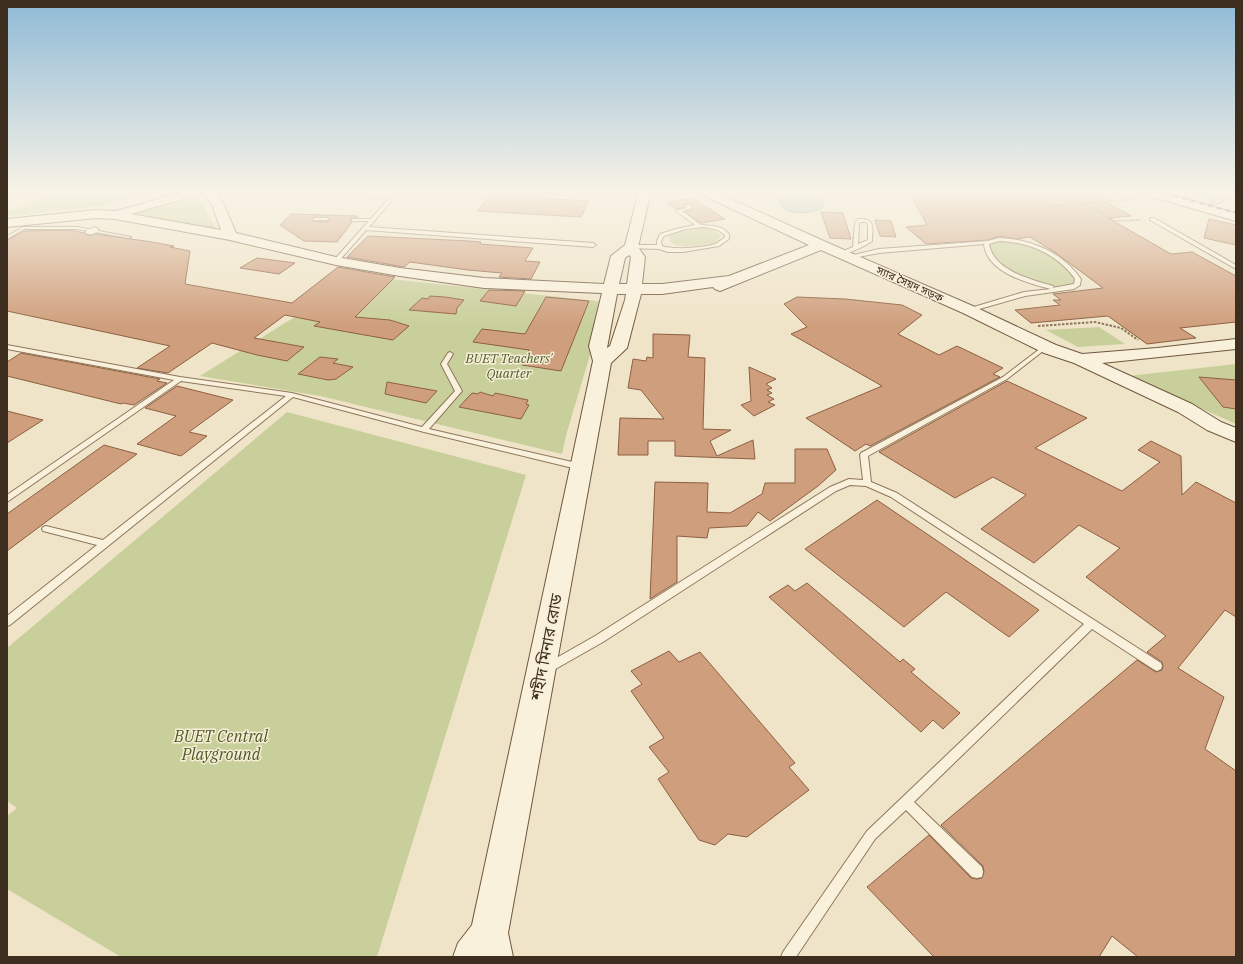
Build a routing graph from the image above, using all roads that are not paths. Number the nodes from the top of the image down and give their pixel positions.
1 (123, 236) edge
2 (230, 236) edge
3 (357, 236) edge
4 (472, 236) edge
5 (634, 236) edge
6 (662, 236) edge
7 (727, 236) edge
8 (802, 236) edge
9 (853, 236) edge
10 (870, 236) edge
11 (1182, 236) edge
12 (129, 237) dead end
13 (988, 242) junction
14 (593, 245) dead end
15 (822, 245) junction
16 (631, 247) junction
17 (660, 247) junction
18 (848, 253) junction
19 (336, 261) junction
20 (1236, 267) edge
21 (1024, 280) junction
22 (1061, 288) junction
23 (610, 294) junction
24 (1024, 294) junction
25 (634, 295) junction
26 (969, 310) junction
27 (1236, 344) edge
28 (7, 347) edge
29 (1047, 348) junction
30 (450, 354) dead end
31 (1236, 356) edge
32 (602, 361) junction
33 (1085, 366) junction
34 (180, 379) junction
35 (292, 395) junction
36 (424, 430) junction
37 (1236, 436) edge
38 (582, 467) junction
39 (868, 483) junction
40 (7, 499) edge
41 (46, 529) dead end
42 (105, 544) junction
43 (7, 622) edge
44 (1091, 623) junction
45 (1157, 666) dead end
46 (540, 672) junction
47 (906, 802) junction
48 (977, 872) dead end
49 (485, 949) edge
50 (788, 957) edge

1 - 12 lane
2 - 19 main road
3 - 19 lane
4 - 14 lane
5 - 16 main road
6 - 17 lane
7 - 17 lane
8 - 15 main road, স্যার সৈয়দ সড়ক
9 - 18 lane
10 - 18 lane
11 - 20 lane
13 - 18 lane
13 - 21 lane
13 - 22 lane
15 - 18 main road, স্যার সৈয়দ সড়ক
15 - 25 main road
16 - 17 lane
16 - 23 main road, শহীদ মিনার রোড
16 - 25 main road
18 - 26 main road, স্যার সৈয়দ সড়ক
19 - 23 main road
21 - 22 lane
21 - 24 lane
22 - 24 lane
23 - 25 main road
23 - 32 main road, শহীদ মিনার রোড
24 - 26 lane
25 - 32 main road
26 - 29 main road, স্যার সৈয়দ সড়ক
27 - 33 main road
28 - 34 lane
29 - 33 main road, স্যার সৈয়দ সড়ক
29 - 39 lane
30 - 36 lane
31 - 33 main road
32 - 38 main road, শহীদ মিনার রোড
33 - 37 main road, স্যার সৈয়দ সড়ক
34 - 35 lane
34 - 40 lane
35 - 36 lane
35 - 42 lane
36 - 38 lane
38 - 46 main road, শহীদ মিনার রোড
39 - 44 lane
39 - 46 lane
41 - 42 lane
42 - 43 lane
44 - 45 lane
44 - 47 lane
46 - 49 main road, শহীদ মিনার রোড
47 - 48 lane
47 - 50 lane

